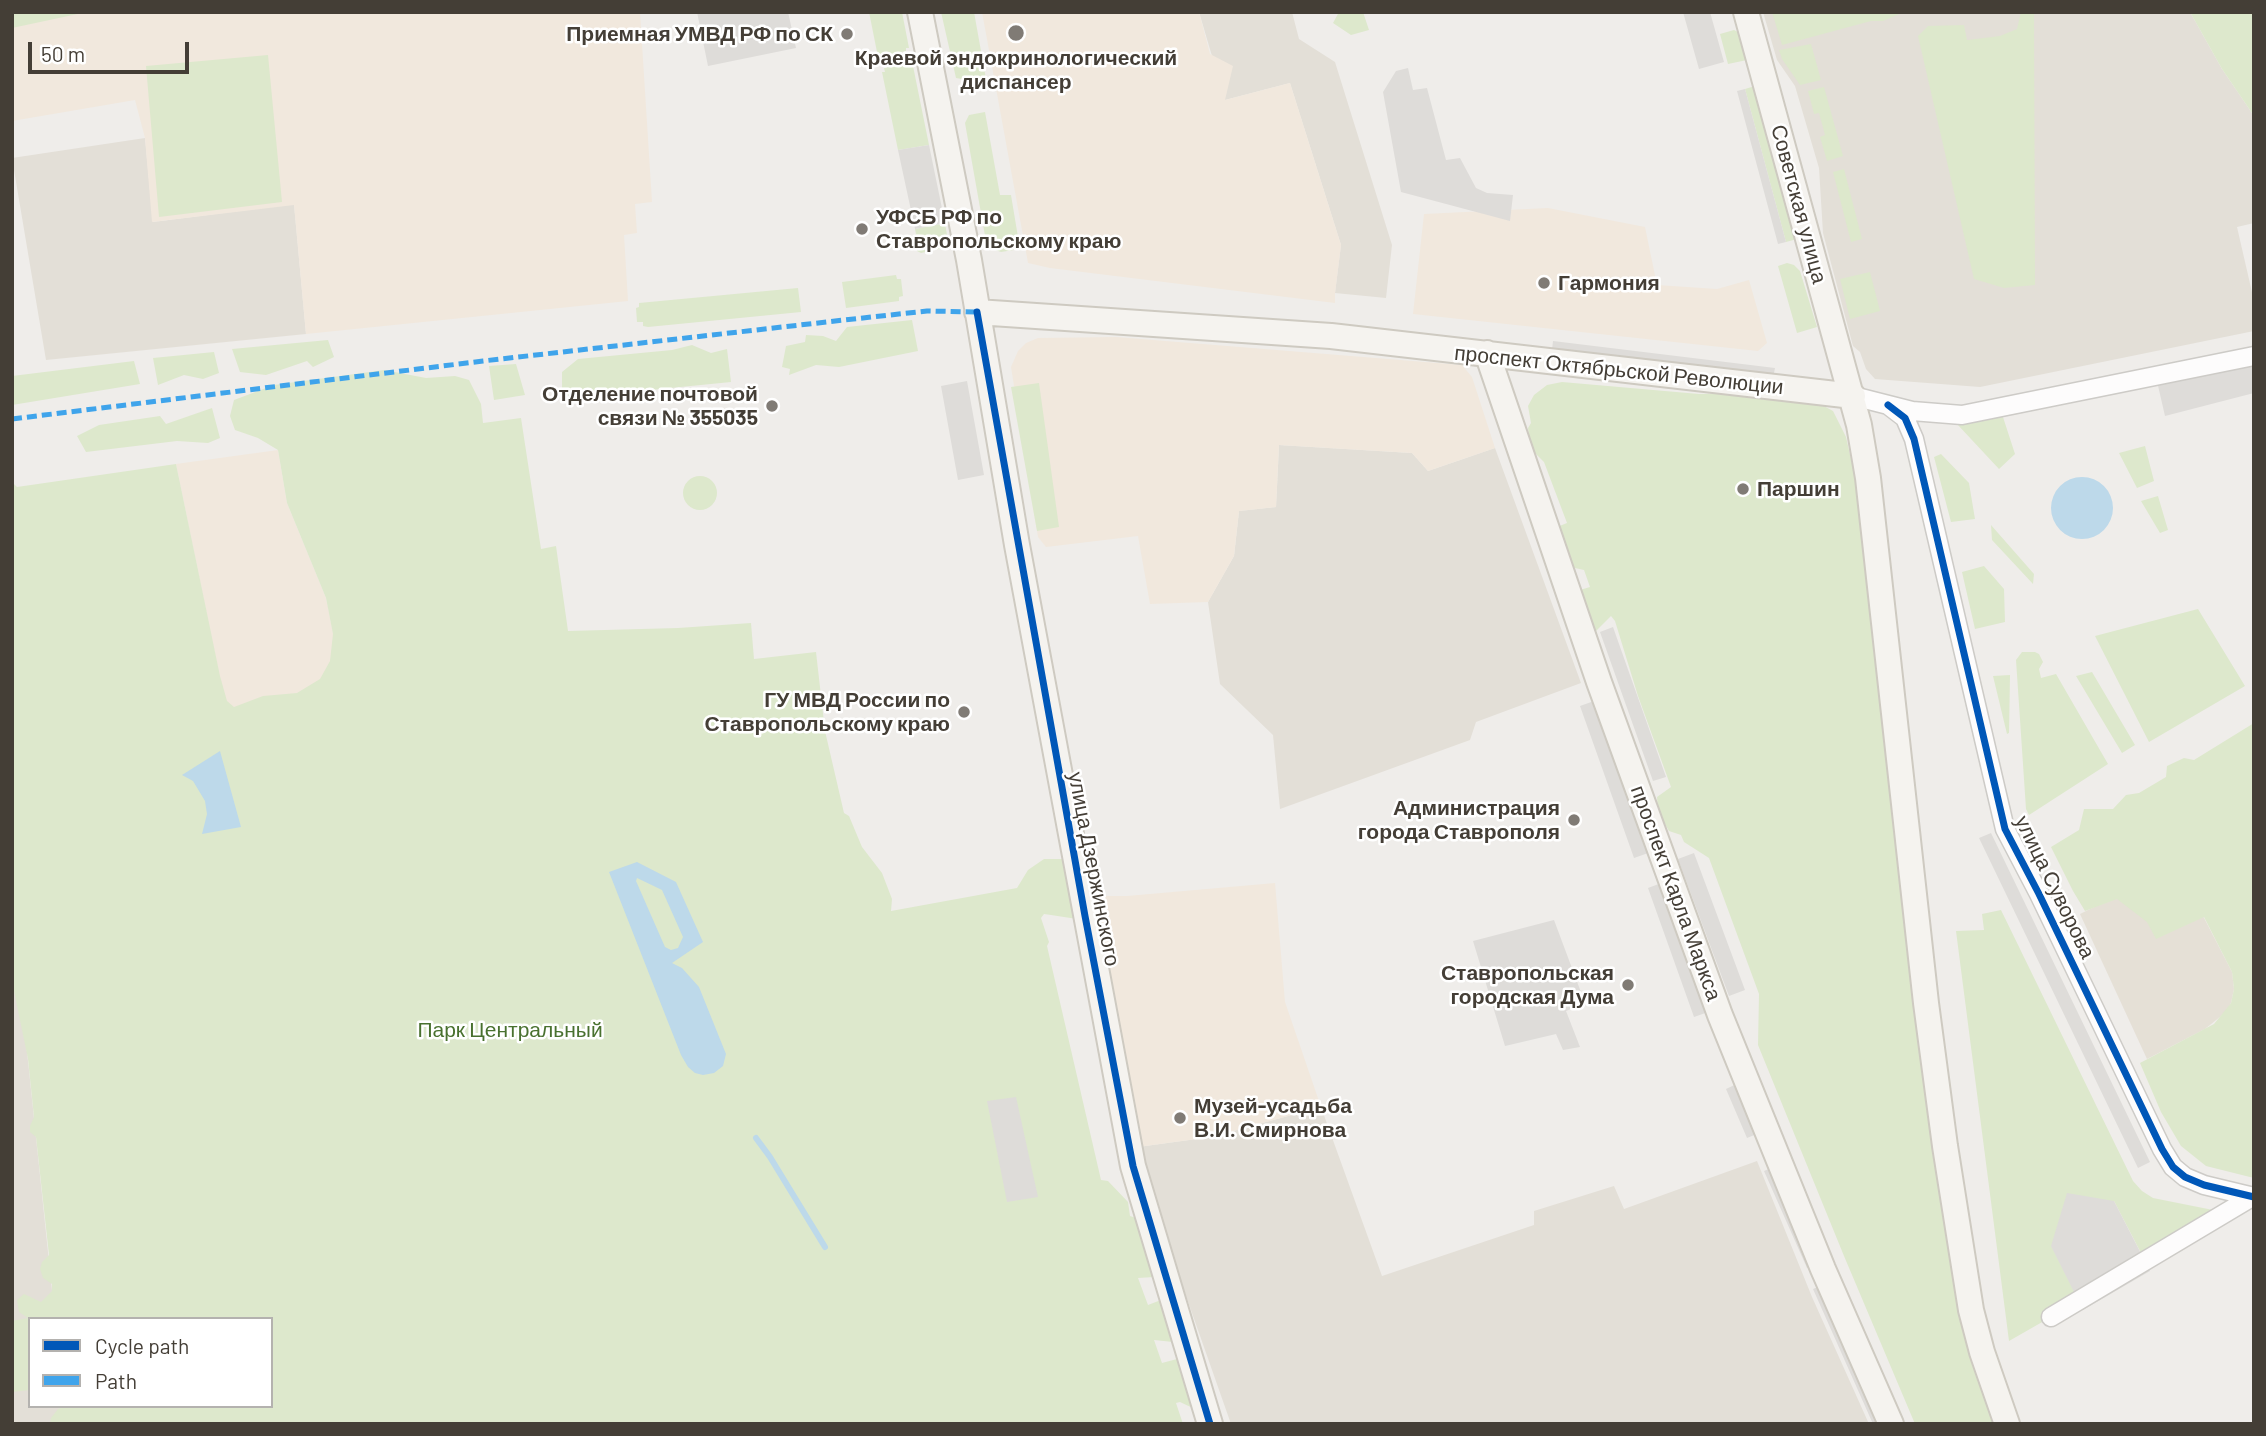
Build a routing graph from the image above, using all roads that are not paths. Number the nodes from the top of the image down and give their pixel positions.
1 (920, 12) edge
2 (1746, 12) edge
3 (977, 312) junction
4 (1487, 353) junction
5 (2254, 356) edge
6 (1853, 396) junction
7 (1888, 405) junction
8 (2253, 1197) edge
9 (2051, 1317) dead end
10 (1210, 1424) edge
11 (1891, 1424) edge
12 (2007, 1424) edge

1 - 3 main road, улица Дзержинского
2 - 6 main road, Советская улица
3 - 4 main road, проспект Октябрьской Революции
3 - 10 main road, улица Дзержинского
4 - 6 main road, проспект Октябрьской Революции
4 - 11 main road, проспект Карла Маркса
5 - 7 street, проспект Октябрьской Революции
6 - 7 street, проспект Октябрьской Революции
6 - 12 main road
7 - 8 street, улица Суворова
8 - 9 street

